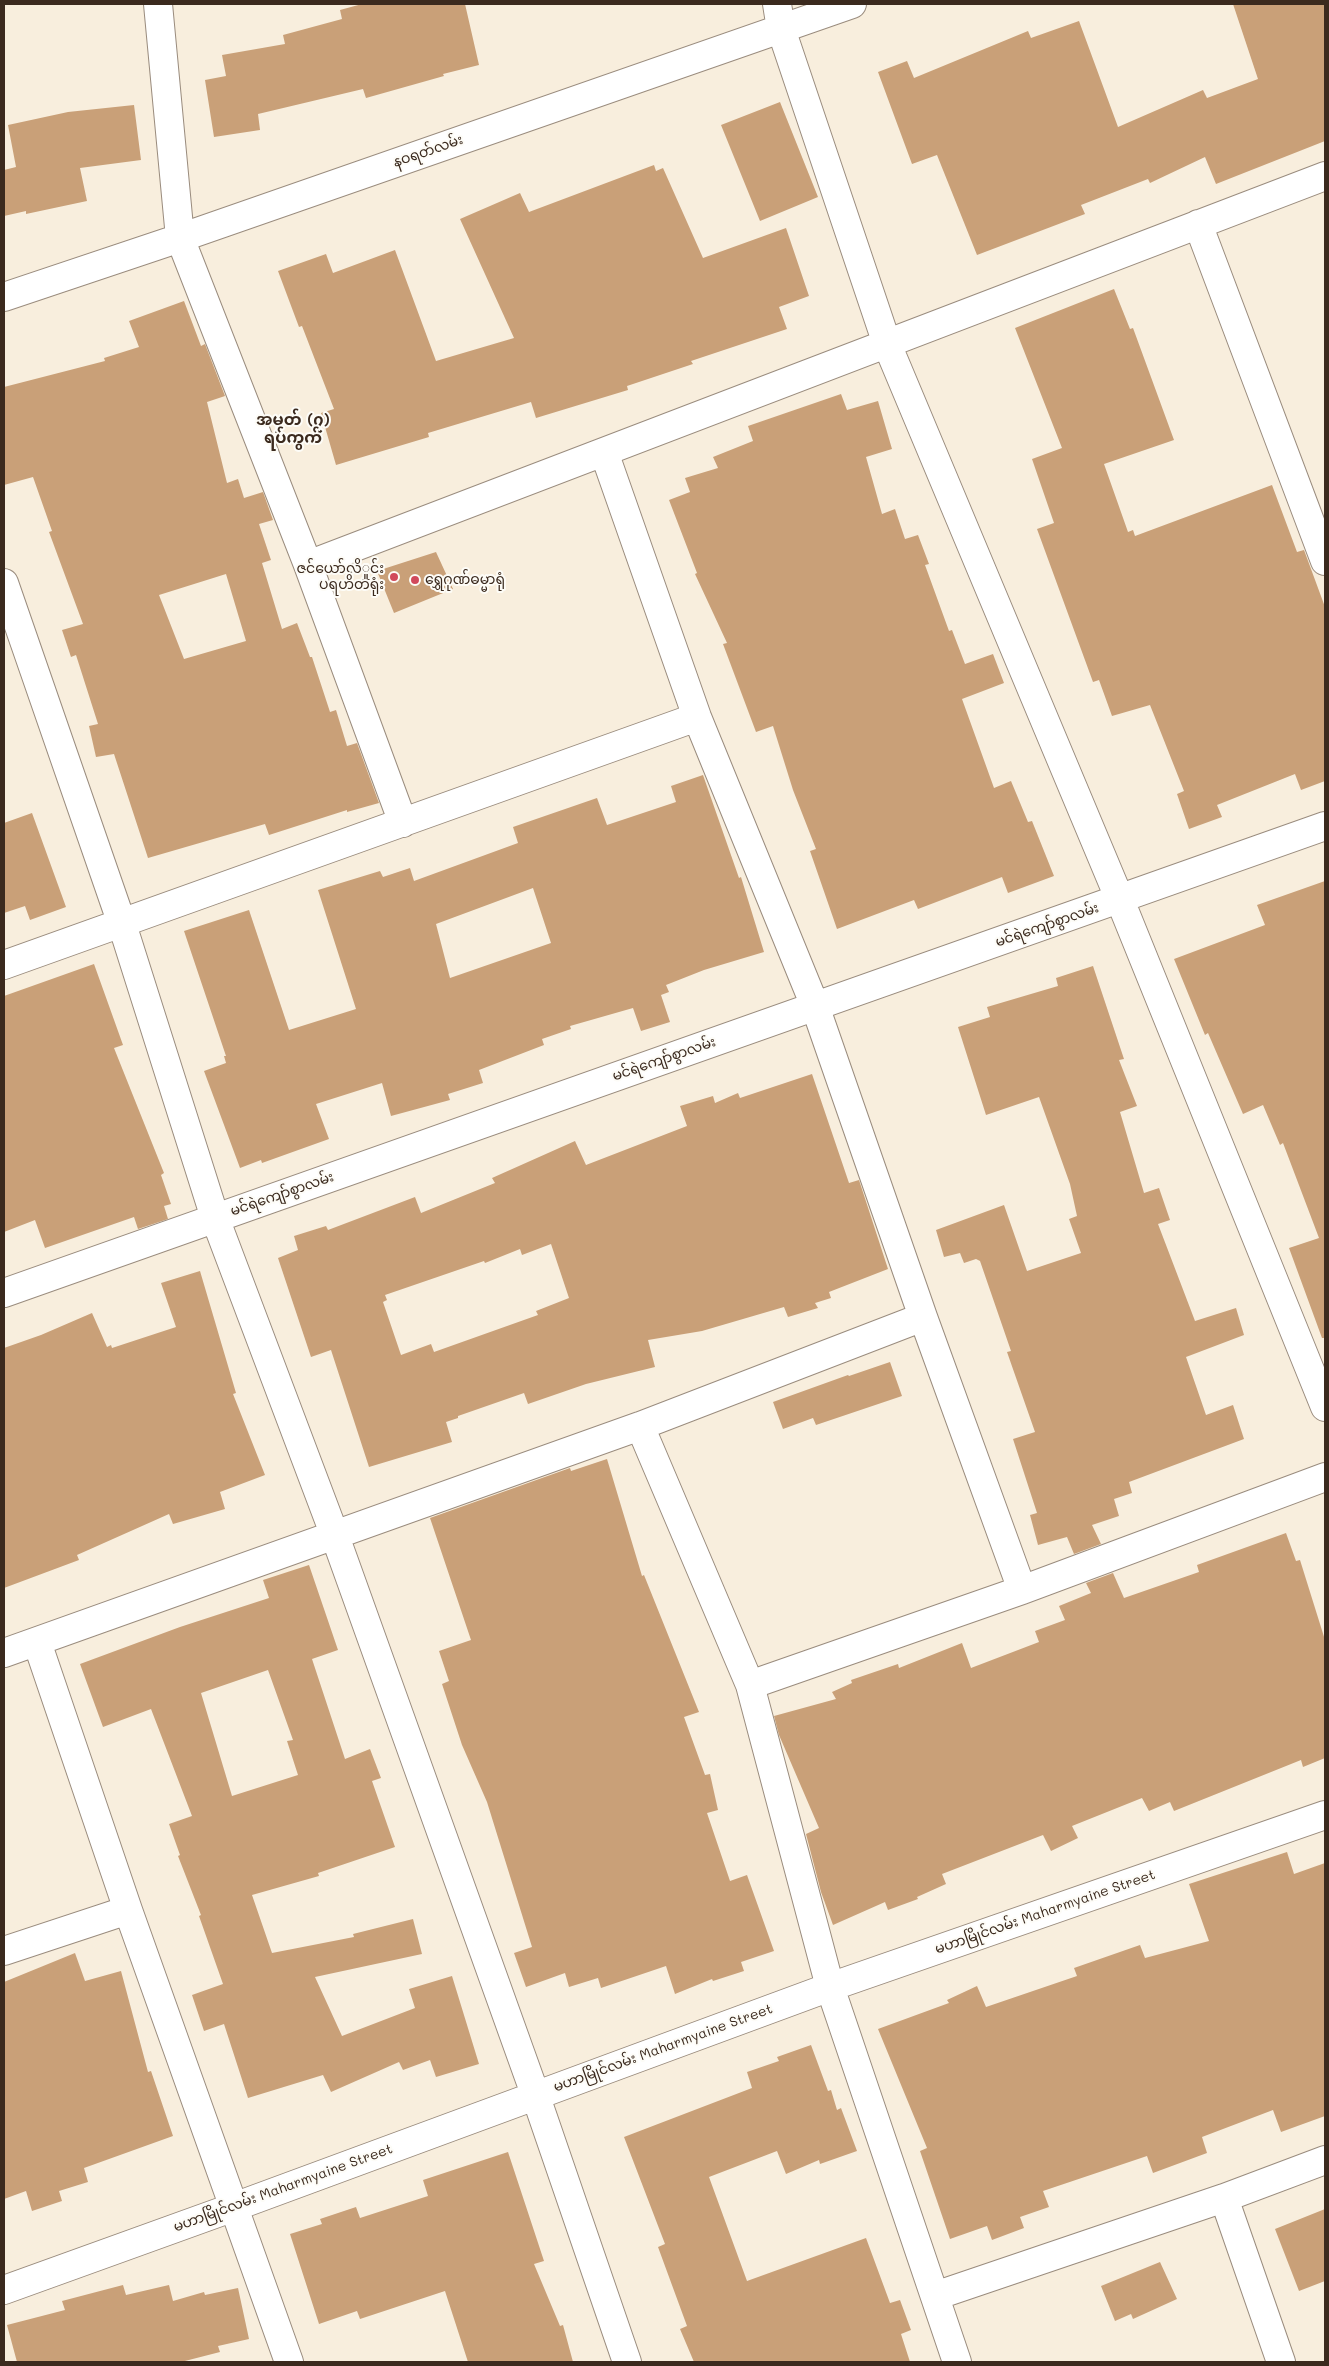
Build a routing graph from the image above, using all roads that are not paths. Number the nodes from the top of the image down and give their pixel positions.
1 (158, 4) edge
2 (852, 4) edge
3 (779, 16) edge
4 (1325, 176) edge
5 (1198, 224) junction
6 (180, 238) junction
7 (4, 297) edge
8 (887, 344) junction
9 (604, 452) junction
10 (1315, 506) edge
11 (1325, 561) edge
12 (308, 565) junction
13 (4, 583) edge
14 (697, 717) junction
15 (403, 823) junction
16 (1325, 826) edge
17 (1120, 900) junction
18 (121, 921) junction
19 (4, 965) edge
20 (815, 1006) junction
21 (215, 1218) junction
22 (4, 1293) edge
23 (923, 1317) junction
24 (1325, 1408) edge
25 (640, 1426) junction
26 (1325, 1477) edge
27 (335, 1536) junction
28 (1022, 1590) junction
29 (37, 1642) junction
30 (4, 1653) edge
31 (750, 1685) junction
32 (1325, 1815) edge
33 (128, 1910) junction
34 (4, 1951) edge
35 (830, 1987) junction
36 (535, 2094) junction
37 (1325, 2160) edge
38 (1224, 2198) junction
39 (234, 2207) junction
40 (4, 2290) edge
41 (935, 2296) junction
42 (289, 2362) edge
43 (627, 2362) edge
44 (957, 2362) edge
45 (1281, 2362) edge

1 - 6 street
2 - 3 street, နဝရတ်လမ်း
3 - 6 street, နဝရတ်လမ်း
3 - 8 street
4 - 5 street
5 - 8 street
5 - 10 street
6 - 7 street, နဝရတ်လမ်း
6 - 12 street
8 - 9 street
8 - 17 street
9 - 12 street
9 - 14 street
10 - 11 street
12 - 15 street
13 - 18 street
14 - 15 street
14 - 20 street
15 - 18 street
16 - 17 street, မင်ရဲကျော်စွာလမ်း
17 - 20 street, မင်ရဲကျော်စွာလမ်း
17 - 24 street
18 - 19 street
18 - 21 street
20 - 21 street, မင်ရဲကျော်စွာလမ်း
20 - 23 street
21 - 22 street, မင်ရဲကျော်စွာလမ်း
21 - 27 street
23 - 25 street
23 - 28 street
25 - 27 street
25 - 31 street
26 - 28 street
27 - 29 street
27 - 36 street
28 - 31 street
29 - 30 street
29 - 33 street
31 - 35 street
32 - 35 street, မဟာမြိုင်လမ်း Maharmyaine Street
33 - 34 street
33 - 39 street
35 - 36 street, မဟာမြိုင်လမ်း Maharmyaine Street
35 - 41 street
36 - 39 street, မဟာမြိုင်လမ်း Maharmyaine Street
36 - 43 street
37 - 38 street
38 - 41 street
38 - 45 street
39 - 40 street, မဟာမြိုင်လမ်း Maharmyaine Street
39 - 42 street
41 - 44 street

